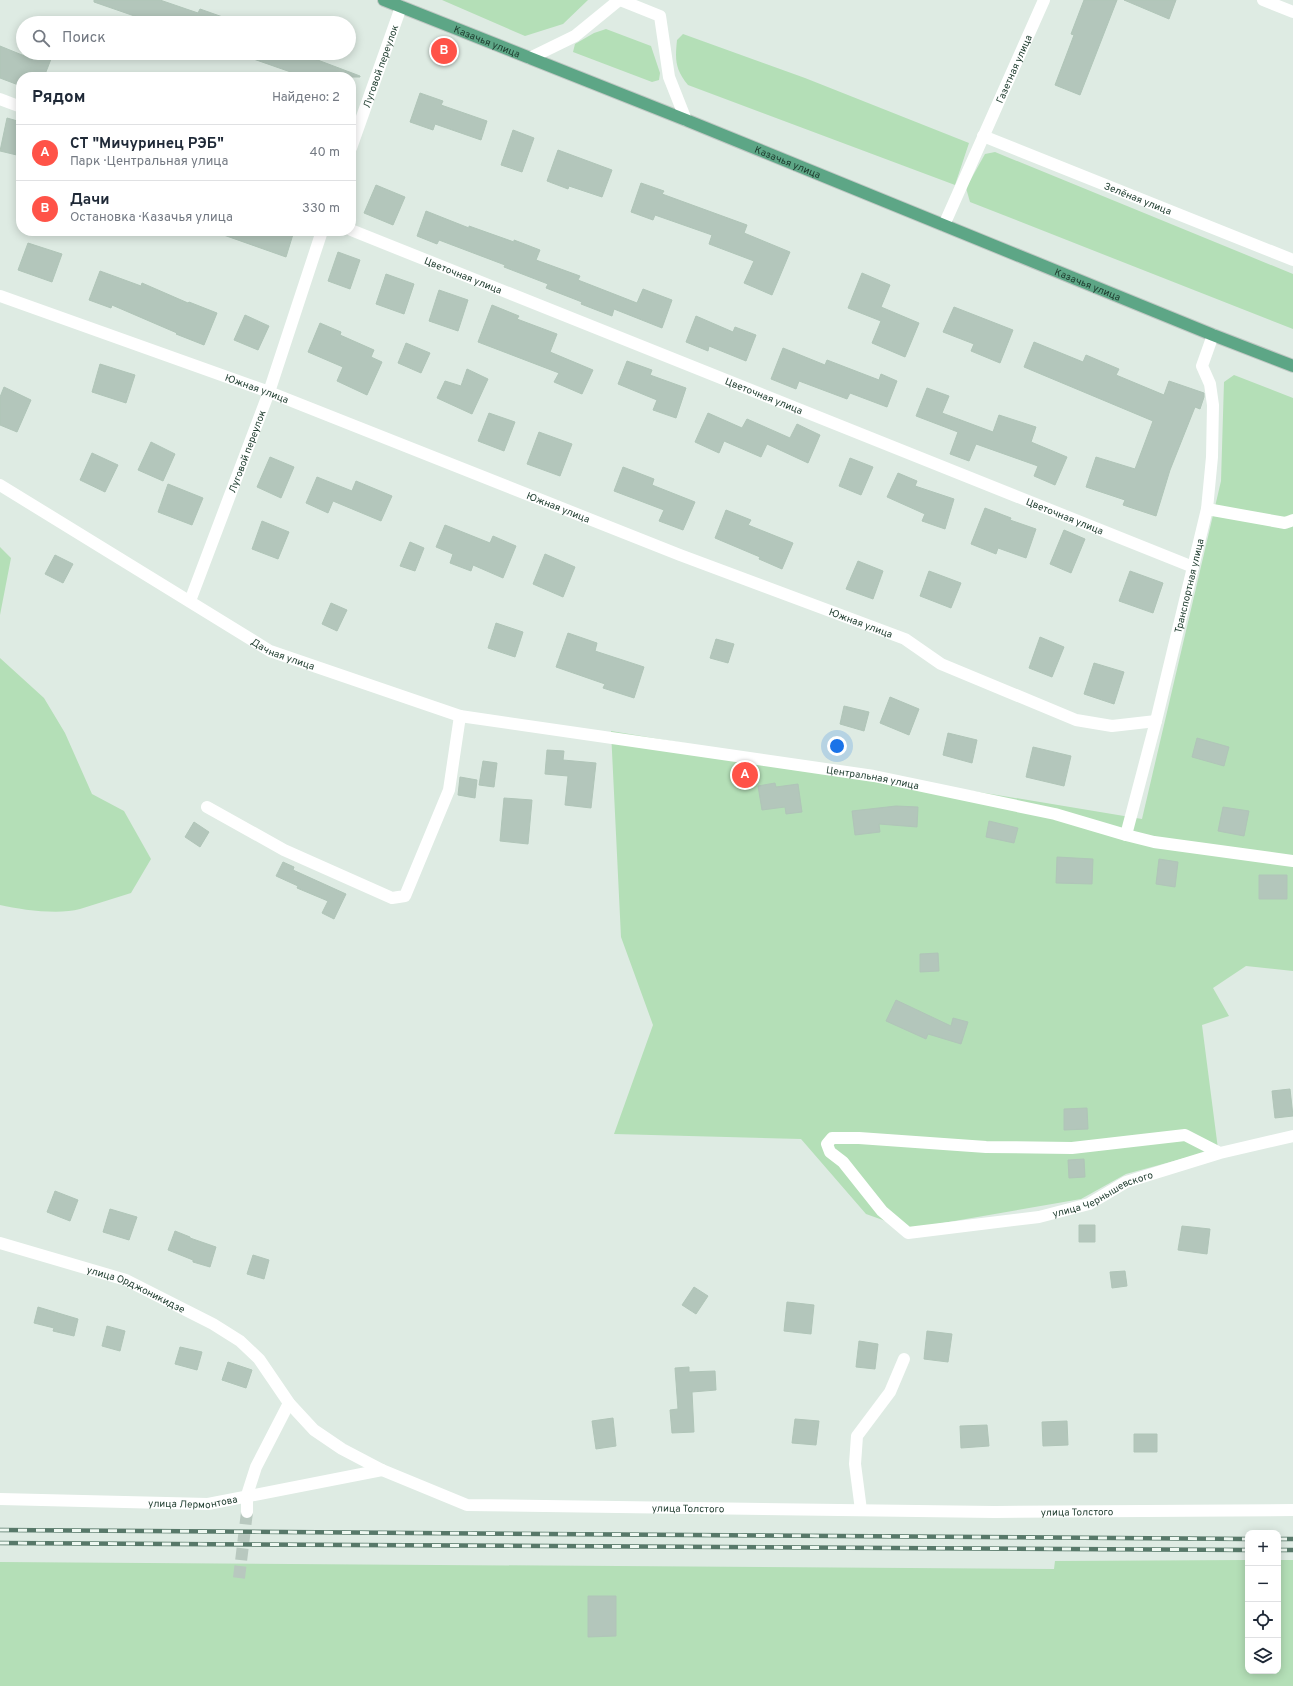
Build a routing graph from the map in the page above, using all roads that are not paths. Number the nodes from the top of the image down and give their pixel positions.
1 (384, 0) edge
2 (620, 0) edge
3 (1044, 0) edge
4 (1263, 0) edge
5 (401, 7) junction
6 (1293, 12) edge
7 (530, 58) junction
8 (0, 99) edge
9 (16, 105) edge
10 (686, 120) junction
11 (356, 134) edge
12 (983, 136) junction
13 (944, 225) junction
14 (356, 232) edge
15 (320, 236) edge
16 (1293, 260) edge
17 (0, 296) edge
18 (1213, 335) junction
19 (1293, 366) edge
20 (269, 392) junction
21 (0, 485) edge
22 (1207, 509) junction
23 (1293, 520) edge
24 (1194, 567) junction
25 (190, 601) junction
26 (460, 716) junction
27 (1156, 721) junction
28 (601, 736) joint
29 (207, 807) dead end
30 (1126, 835) junction
31 (1293, 861) edge
32 (1293, 1136) edge
33 (1220, 1153) junction
34 (0, 1243) edge
35 (904, 1359) dead end
36 (288, 1403) junction
37 (382, 1470) junction
38 (247, 1495) junction
39 (0, 1499) edge
40 (860, 1510) junction
41 (1293, 1510) edge
42 (247, 1512) tunnel mouth

1 - 5 main road, Казачья улица
2 - 7 street
2 - 10 street
3 - 12 street, Газетная улица
4 - 6 street
5 - 7 main road, Казачья улица
5 - 11 street, Луговой переулок
7 - 10 main road, Казачья улица
8 - 9 street
10 - 13 main road, Казачья улица
12 - 13 street, Газетная улица
12 - 16 street, Зелёная улица
13 - 18 main road, Казачья улица
14 - 24 street, Цветочная улица
15 - 20 street, Луговой переулок
17 - 20 street, Южная улица
18 - 19 main road, Казачья улица
18 - 22 street, Транспортная улица
20 - 25 street, Луговой переулок
20 - 27 street, Южная улица
21 - 25 street, Дачная улица
22 - 23 street
22 - 24 street, Транспортная улица
24 - 27 street, Транспортная улица
25 - 26 street, Дачная улица
26 - 28 street, Дачная улица
26 - 29 street
27 - 30 street, Транспортная улица
28 - 30 street, Центральная улица
30 - 31 street, Центральная улица
32 - 33 street, улица Чернышевского
33 - 33 street, улица Чернышевского
34 - 36 street, улица Орджоникидзе
35 - 40 street
36 - 37 street, улица Орджоникидзе
36 - 38 street
37 - 38 street, улица Лермонтова
37 - 40 street, улица Толстого
38 - 39 street, улица Лермонтова
38 - 42 street
40 - 41 street, улица Толстого

